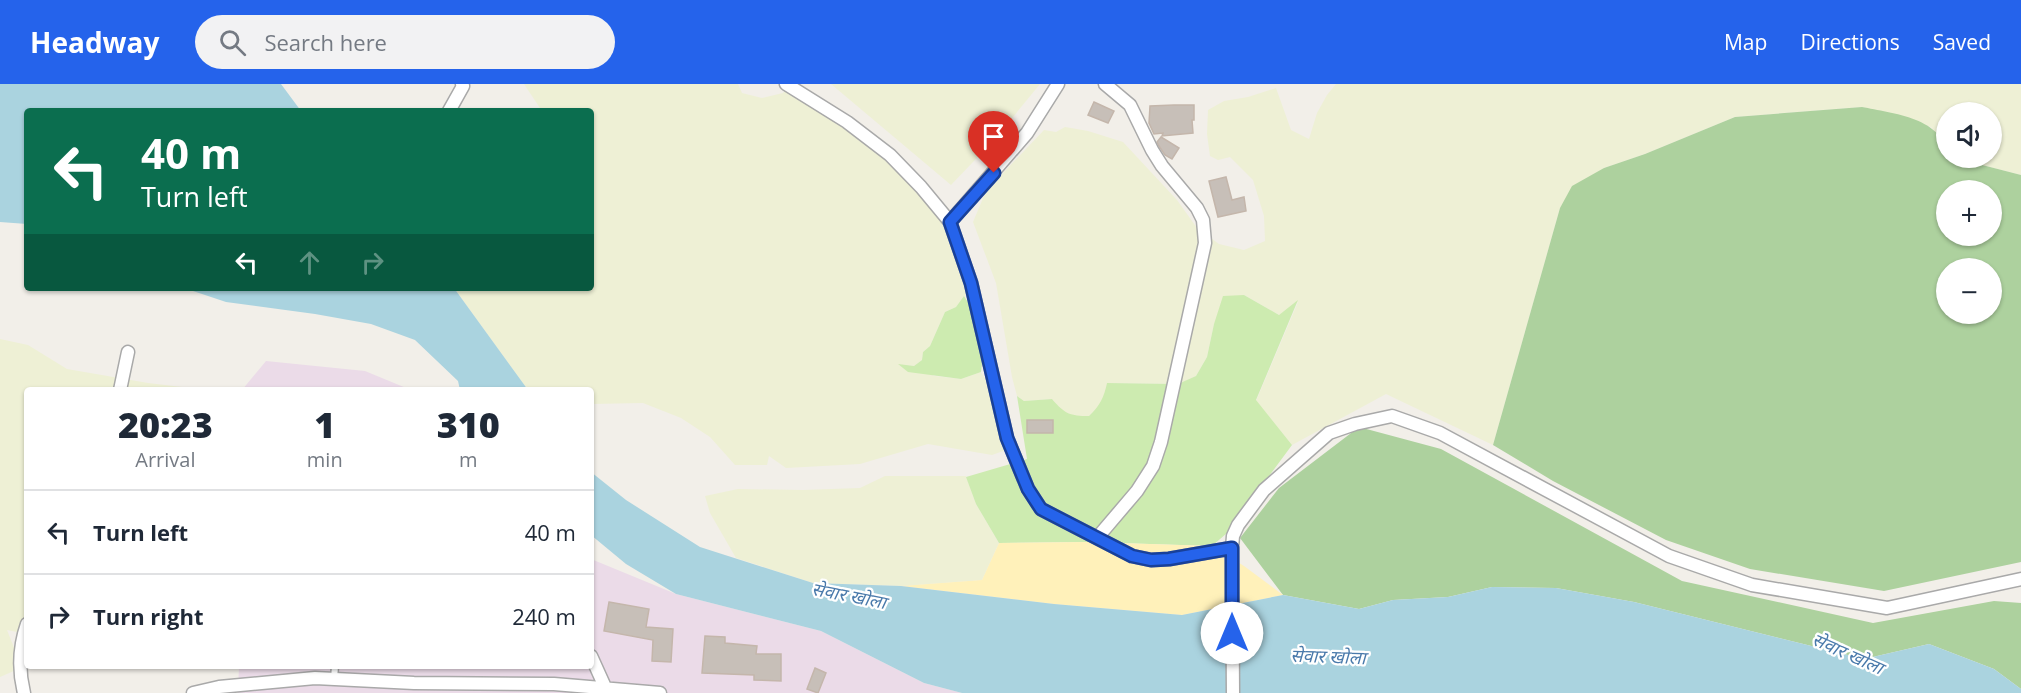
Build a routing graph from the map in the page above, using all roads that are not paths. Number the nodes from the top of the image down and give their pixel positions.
1 (462, 84) edge
2 (786, 84) edge
3 (1058, 84) edge
4 (1105, 84) edge
5 (450, 108) edge
6 (950, 222) junction
7 (128, 352) dead end
8 (121, 387) edge
9 (1097, 538) junction
10 (1232, 548) junction
11 (2021, 579) edge
12 (24, 633) edge
13 (594, 663) edge
14 (334, 672) edge
15 (605, 687) junction
16 (24, 693) edge
17 (193, 693) edge
18 (660, 693) edge
19 (1233, 693) edge

1 - 5 street
2 - 6 street
3 - 6 street
4 - 9 street
6 - 9 street
7 - 8 street
9 - 10 street
10 - 11 street
10 - 19 street
12 - 16 street
13 - 15 street
14 - 15 street
14 - 17 street
15 - 18 street

